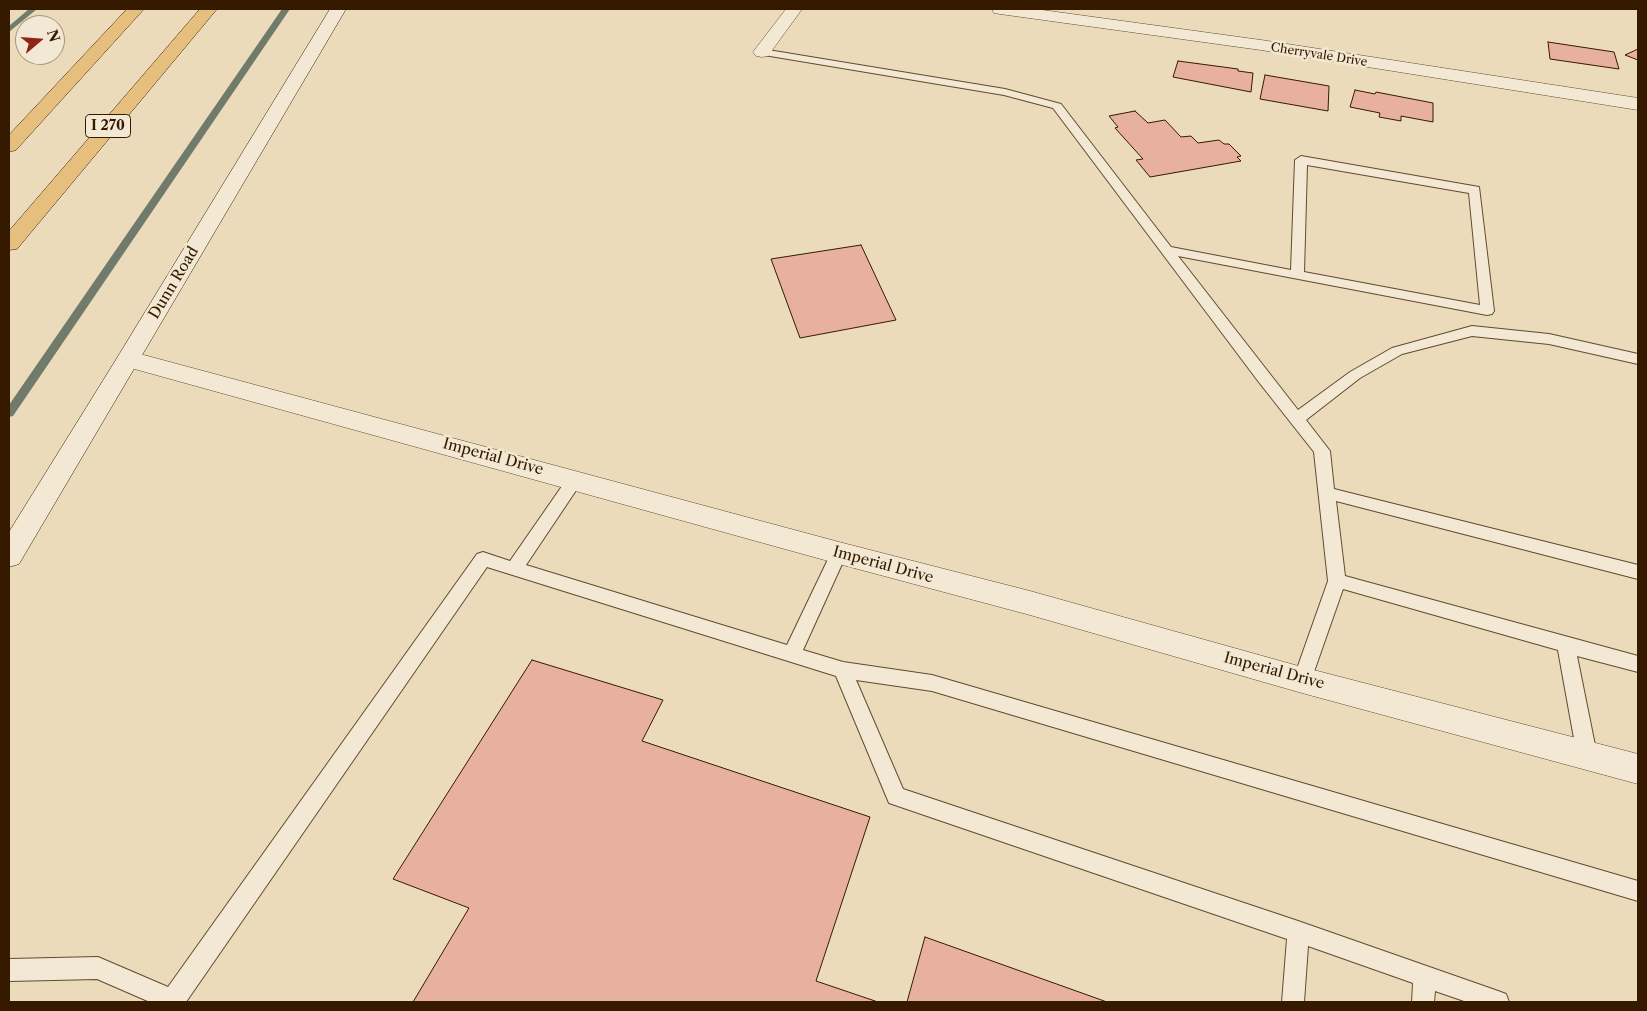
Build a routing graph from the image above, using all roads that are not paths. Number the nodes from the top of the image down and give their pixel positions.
1 (136, 9) edge
2 (208, 9) edge
3 (338, 9) edge
4 (794, 9) edge
5 (1000, 9) edge
6 (762, 52) joint
7 (1638, 104) edge
8 (9, 146) edge
9 (9, 244) edge
10 (1167, 250) junction
11 (1297, 275) junction
12 (129, 358) junction
13 (1638, 360) edge
14 (1297, 419) junction
15 (575, 480) junction
16 (1327, 493) junction
17 (839, 553) junction
18 (9, 556) edge
19 (514, 569) junction
20 (1638, 572) edge
21 (1337, 581) junction
22 (1566, 644) junction
23 (792, 655) junction
24 (1638, 664) edge
25 (843, 670) junction
26 (1302, 680) junction
27 (1587, 755) junction
28 (1638, 768) edge
29 (1638, 891) edge
30 (1298, 932) junction
31 (9, 970) edge
32 (1424, 976) junction
33 (174, 1002) edge
34 (1293, 1002) edge
35 (1423, 1002) edge
36 (1498, 1002) edge

1 - 8 highway
2 - 9 highway, I 270
3 - 12 street, Dunn Road
4 - 6 street
5 - 7 street, Cherryvale Drive
6 - 10 lane
10 - 11 lane
10 - 14 lane
11 - 11 lane
12 - 15 street, Imperial Drive
12 - 18 street, Dunn Road
13 - 14 lane
14 - 16 lane
15 - 17 street, Imperial Drive
15 - 19 lane
16 - 20 lane
16 - 21 lane
17 - 23 lane
17 - 26 street, Imperial Drive
19 - 23 lane
19 - 33 lane
21 - 22 lane
21 - 26 lane
22 - 24 lane
22 - 27 lane
23 - 25 lane
25 - 29 lane
25 - 30 lane
26 - 27 street, Imperial Drive
27 - 28 street, Imperial Drive
30 - 32 lane
30 - 34 lane
31 - 33 lane
32 - 35 lane
32 - 36 lane

